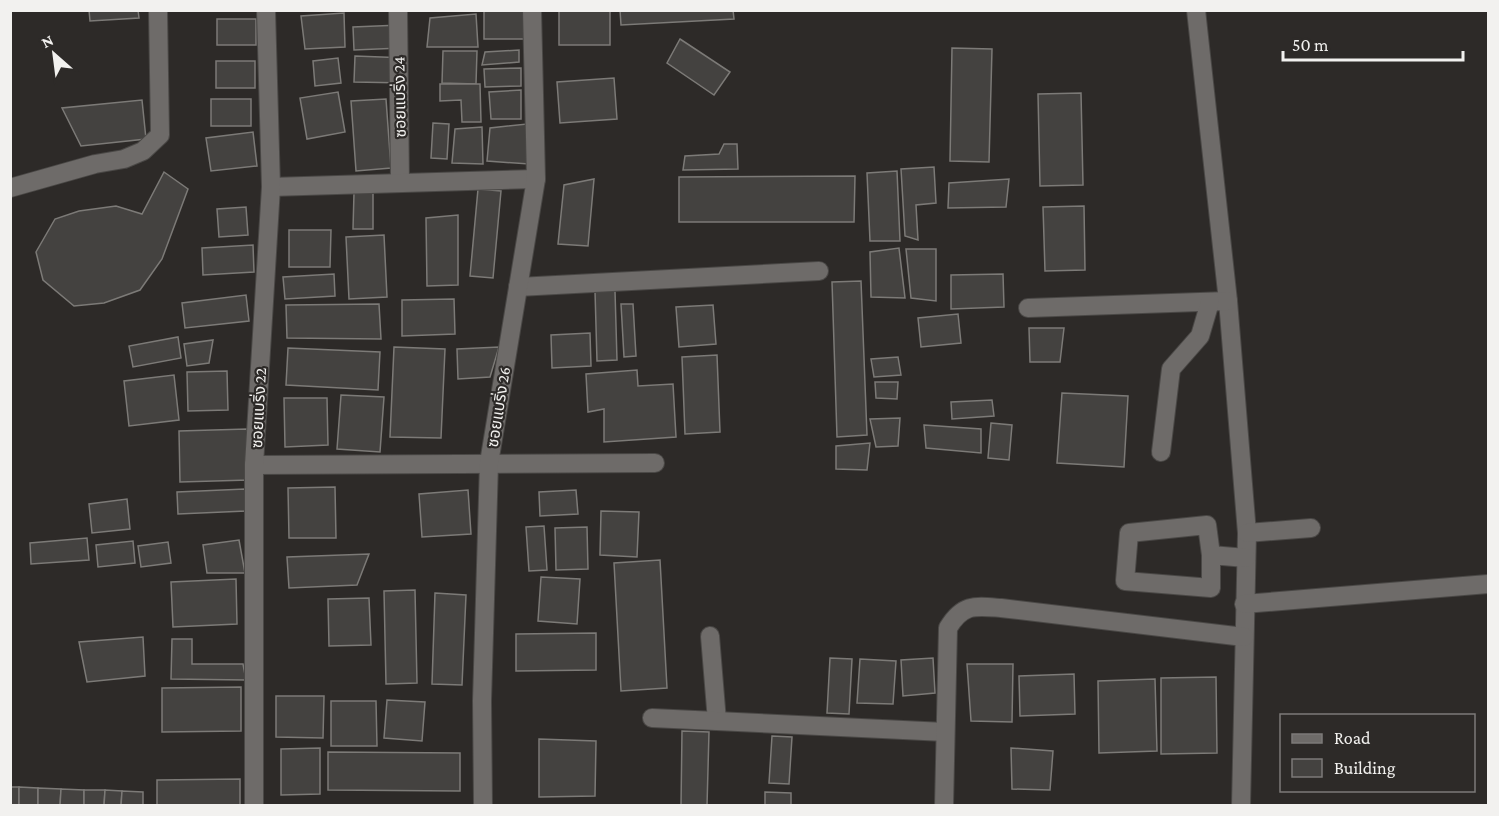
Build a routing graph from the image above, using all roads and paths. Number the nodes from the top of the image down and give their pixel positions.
1 (158, 10) edge
2 (266, 10) edge
3 (398, 10) edge
4 (532, 10) edge
5 (1196, 10) edge
6 (536, 179) junction
7 (400, 183) junction
8 (271, 187) junction
9 (10, 188) edge
10 (819, 271) dead end
11 (518, 287) junction
12 (1219, 301) junction
13 (1028, 308) dead end
14 (1161, 452) dead end
15 (489, 463) junction
16 (655, 463) dead end
17 (254, 465) junction
18 (1311, 528) dead end
19 (1247, 533) junction
20 (1210, 555) junction
21 (1246, 558) junction
22 (1488, 584) edge
23 (1245, 604) junction
24 (710, 636) dead end
25 (1244, 637) junction
26 (652, 718) dead end
27 (717, 722) junction
28 (945, 732) junction
29 (254, 806) edge
30 (483, 806) edge
31 (944, 806) edge
32 (1241, 806) edge

1 - 9 street
2 - 8 street, ซอยแบริ่ง 22
3 - 7 street, ซอยแบริ่ง 24
4 - 6 street, ซอยแบริ่ง 26
5 - 12 street
6 - 7 street
6 - 11 street, ซอยแบริ่ง 26
7 - 8 street
8 - 17 street, ซอยแบริ่ง 22
10 - 11 street
11 - 15 street, ซอยแบริ่ง 26
12 - 13 street
12 - 14 street
12 - 19 street
15 - 16 street
15 - 17 street
15 - 30 street, ซอยแบริ่ง 26
17 - 29 street, ซอยแบริ่ง 22
18 - 19 street
19 - 21 street
20 - 20 street
20 - 21 street
21 - 23 street
22 - 23 street
23 - 25 street
24 - 27 street
25 - 28 street
25 - 32 street
26 - 27 street
27 - 28 street
28 - 31 street

